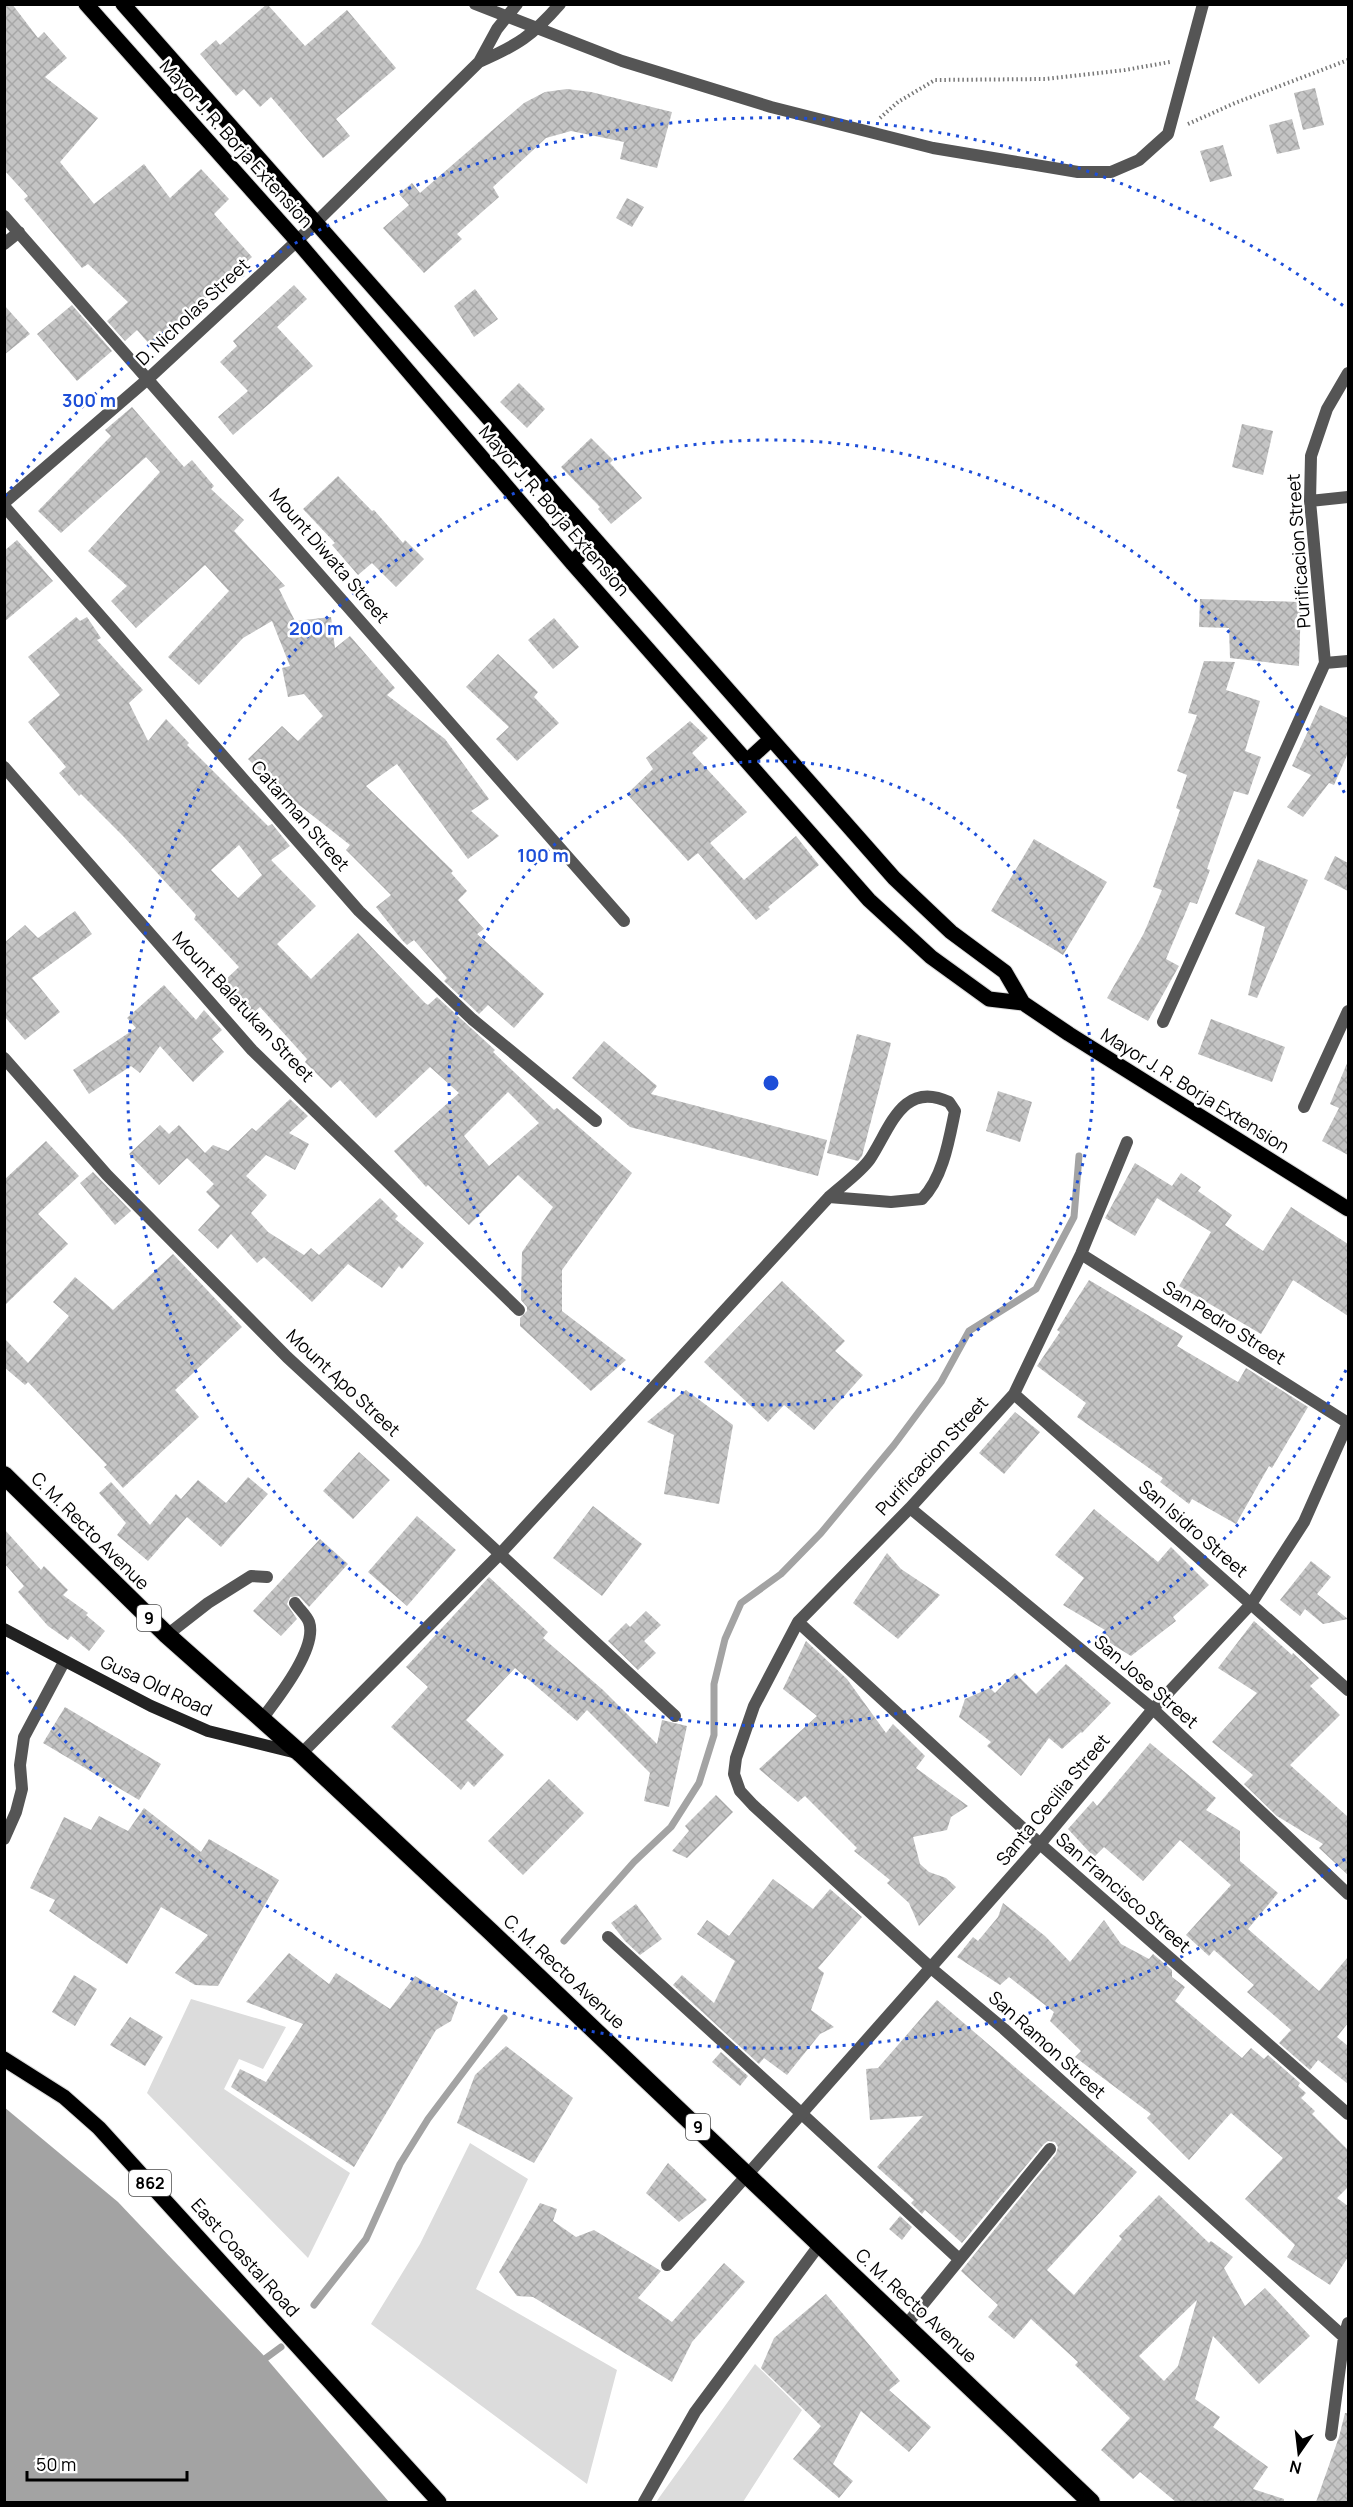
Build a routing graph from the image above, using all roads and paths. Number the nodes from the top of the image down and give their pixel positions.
1 (86, 4) edge
2 (123, 4) edge
3 (475, 4) edge
4 (517, 4) edge
5 (560, 4) edge
6 (1203, 4) edge
7 (507, 17) junction
8 (537, 30) junction
9 (1189, 58) junction
10 (1348, 60) edge
11 (479, 62) junction
12 (865, 132) junction
13 (1168, 134) junction
14 (4, 216) edge
15 (317, 222) junction
16 (19, 232) junction
17 (297, 241) junction
18 (4, 244) edge
19 (1348, 373) edge
20 (149, 378) junction
21 (1348, 497) edge
22 (1310, 501) junction
23 (4, 504) edge
24 (595, 539) junction
25 (572, 563) junction
26 (1348, 661) edge
27 (1325, 663) junction
28 (771, 739) junction
29 (747, 761) junction
30 (4, 767) edge
31 (624, 921) dead end
32 (1023, 1003) junction
33 (1348, 1011) edge
34 (1163, 1022) dead end
35 (4, 1058) edge
36 (1304, 1107) dead end
37 (596, 1121) dead end
38 (1128, 1142) dead end
39 (829, 1197) junction
40 (1348, 1209) edge
41 (1081, 1254) junction
42 (519, 1310) dead end
43 (1014, 1394) junction
44 (1348, 1423) edge
45 (4, 1475) edge
46 (909, 1508) junction
47 (499, 1555) junction
48 (267, 1577) dead end
49 (295, 1603) dead end
50 (1251, 1604) junction
51 (798, 1622) junction
52 (4, 1629) edge
53 (167, 1635) junction
54 (64, 1662) junction
55 (1348, 1689) edge
56 (1154, 1709) junction
57 (675, 1716) dead end
58 (262, 1719) junction
59 (301, 1754) junction
60 (734, 1774) joint
61 (4, 1839) edge
62 (1040, 1844) junction
63 (1348, 1894) edge
64 (608, 1937) dead end
65 (931, 1968) junction
66 (4, 2059) edge
67 (802, 2114) junction
68 (1348, 2114) edge
69 (1050, 2149) dead end
70 (748, 2174) junction
71 (820, 2244) junction
72 (959, 2259) junction
73 (667, 2265) dead end
74 (1348, 2323) edge
75 (906, 2325) junction
76 (1344, 2337) junction
77 (1331, 2435) dead end
78 (439, 2502) edge
79 (644, 2502) edge
80 (1092, 2502) edge

1 - 17 main road, Mayor J. R. Borja Extension
2 - 15 main road, Mayor J. R. Borja Extension
3 - 7 street
4 - 7 street
5 - 8 street
6 - 9 street
7 - 8 street
7 - 11 street
8 - 11 street
8 - 12 street
9 - 12 path
9 - 13 street
10 - 13 path
11 - 15 street, D. Nicholas Street
12 - 13 street
14 - 16 street, Mount Diwata Street
15 - 17 street, D. Nicholas Street
15 - 24 main road, Mayor J. R. Borja Extension
16 - 18 street
16 - 20 street, Mount Diwata Street
17 - 20 street, D. Nicholas Street
17 - 25 main road, Mayor J. R. Borja Extension
19 - 22 street, Purificacion Street
20 - 23 street, D. Nicholas Street
20 - 31 street, Mount Diwata Street
21 - 22 street
22 - 27 street, Purificacion Street
23 - 37 street, Catarman Street
24 - 25 main road
24 - 28 main road, Mayor J. R. Borja Extension
25 - 29 main road, Mayor J. R. Borja Extension
26 - 27 street
27 - 34 street
28 - 29 main road
28 - 32 main road, Mayor J. R. Borja Extension
29 - 32 main road, Mayor J. R. Borja Extension
30 - 42 street, Mount Balatukan Street
32 - 40 main road, Mayor J. R. Borja Extension
33 - 36 street
35 - 47 street, Mount Apo Street
38 - 41 street, Purificacion Street
39 - 39 street
39 - 47 street
41 - 43 street, Purificacion Street
41 - 44 street, San Pedro Street
43 - 46 street, Purificacion Street
43 - 50 street, San Isidro Street
44 - 50 street, Santa Cecilia Street
45 - 53 highway, C. M. Recto Avenue / 9
46 - 51 street, Purificacion Street
46 - 56 street, San Jose Street
47 - 57 street, Mount Apo Street
47 - 59 street
48 - 53 street
49 - 58 street
50 - 55 street, San Isidro Street
50 - 56 street, Santa Cecilia Street
51 - 60 street, Purificacion Street
51 - 62 street, San Francisco Street
52 - 54 street, Gusa Old Road
53 - 58 highway, C. M. Recto Avenue / 9
54 - 59 street, Gusa Old Road
54 - 61 street
56 - 62 street, Santa Cecilia Street
56 - 63 street, San Jose Street
58 - 59 highway, C. M. Recto Avenue / 9
59 - 70 highway, C. M. Recto Avenue / 9
60 - 65 street, San Ramon Street
62 - 65 street, Santa Cecilia Street
62 - 68 street, San Francisco Street
64 - 67 street
65 - 67 street, Santa Cecilia Street
65 - 76 street, San Ramon Street
66 - 78 main road, East Coastal Road / 862
67 - 70 street, Santa Cecilia Street
67 - 72 street
69 - 72 street
70 - 71 highway, C. M. Recto Avenue / 9
70 - 73 street, Santa Cecilia Street
71 - 75 highway, C. M. Recto Avenue / 9
71 - 79 street
72 - 75 street
74 - 76 street
75 - 80 highway, C. M. Recto Avenue / 9
76 - 77 street

